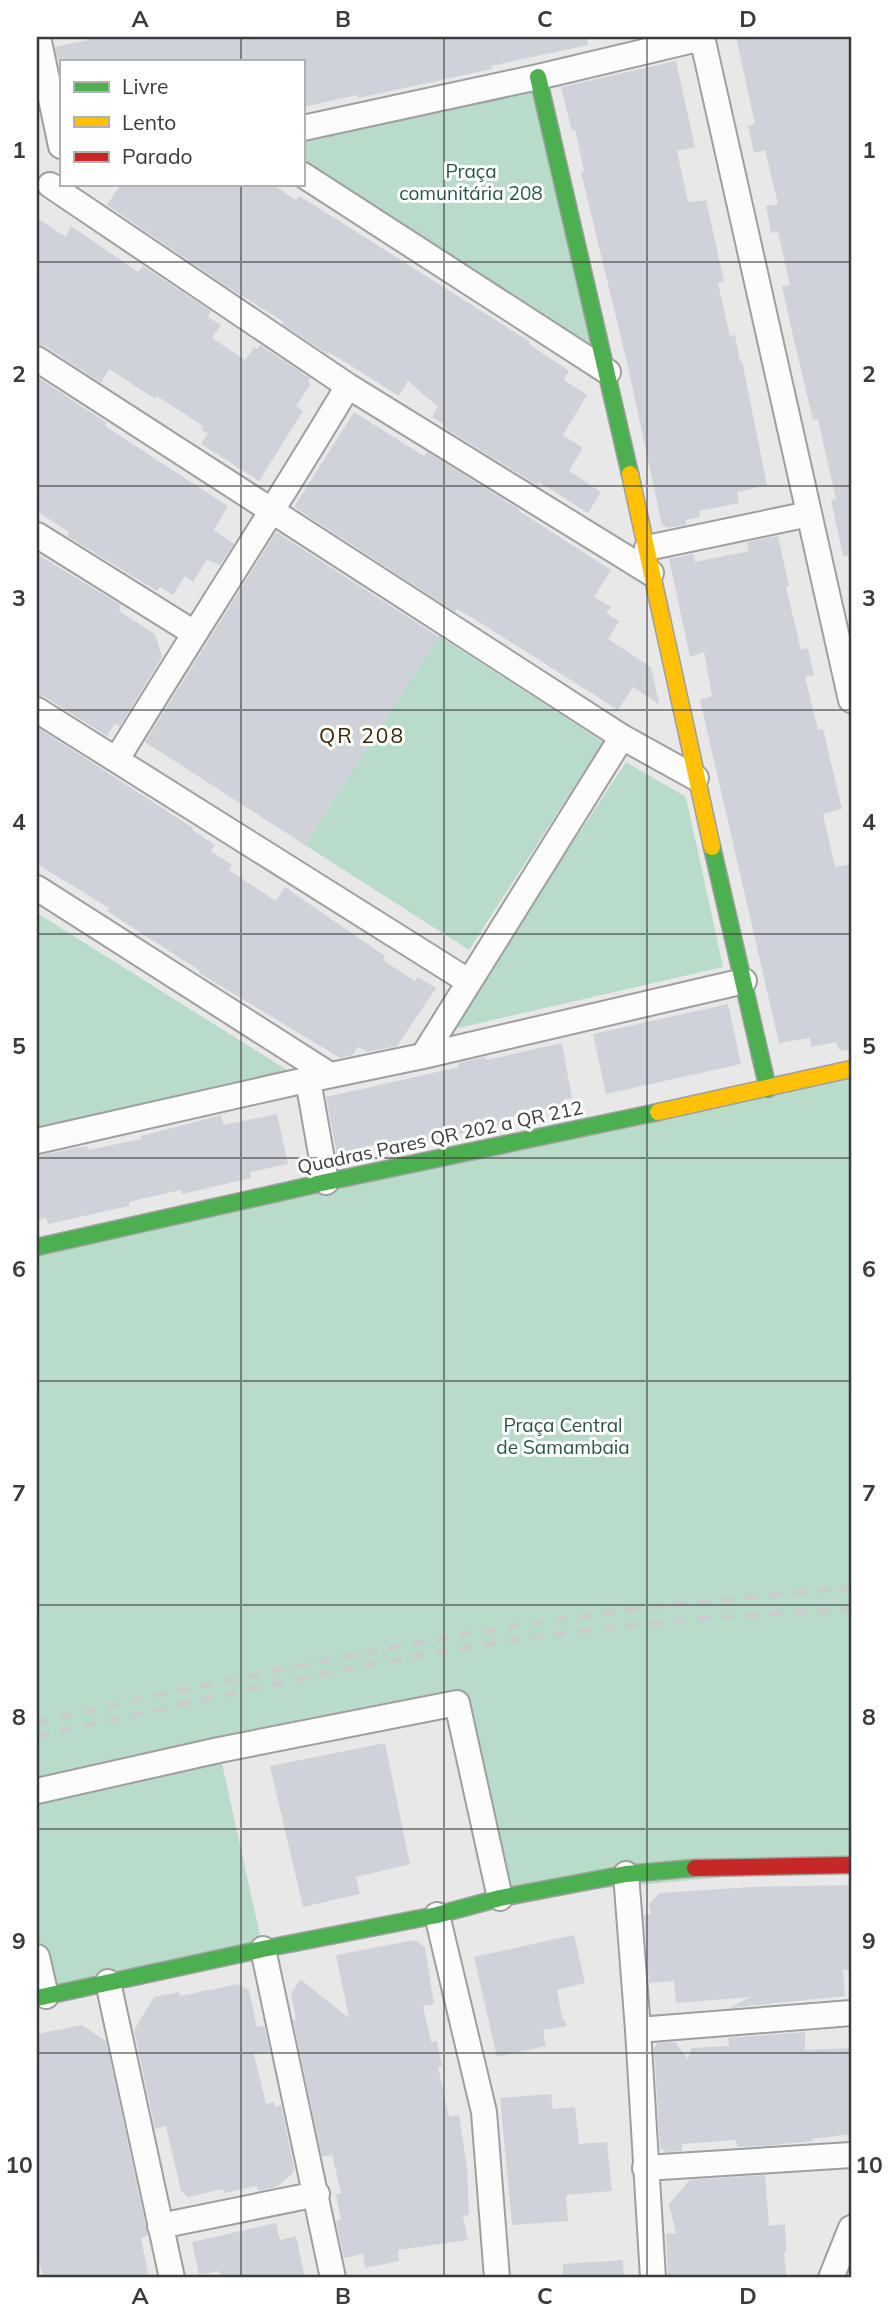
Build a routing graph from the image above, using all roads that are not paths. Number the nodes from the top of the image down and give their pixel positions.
1 (38, 37) edge
2 (702, 37) edge
3 (538, 77) junction
4 (304, 128) edge
5 (60, 141) edge
6 (304, 176) edge
7 (49, 186) edge
8 (37, 359) edge
9 (608, 372) junction
10 (348, 386) junction
11 (273, 513) junction
12 (809, 514) junction
13 (37, 535) edge
14 (647, 548) junction
15 (651, 573) junction
16 (194, 633) junction
17 (848, 670) edge
18 (851, 700) edge
19 (37, 710) edge
20 (622, 737) junction
21 (117, 759) junction
22 (696, 778) junction
23 (37, 888) edge
24 (468, 981) junction
25 (744, 981) junction
26 (423, 1056) junction
27 (851, 1069) edge
28 (319, 1077) junction
29 (768, 1089) junction
30 (37, 1141) edge
31 (326, 1182) junction
32 (37, 1247) edge
33 (37, 1791) edge
34 (851, 1865) edge
35 (626, 1874) junction
36 (500, 1898) junction
37 (437, 1915) junction
38 (263, 1949) junction
39 (37, 1957) edge
40 (108, 1982) junction
41 (41, 1997) edge
42 (851, 2013) edge
43 (638, 2030) junction
44 (851, 2155) edge
45 (645, 2168) junction
46 (317, 2194) junction
47 (160, 2226) junction
48 (851, 2228) edge
49 (172, 2278) edge
50 (333, 2278) edge
51 (493, 2278) edge
52 (653, 2278) edge
53 (831, 2278) edge

1 - 5 street
2 - 3 street
2 - 12 street
3 - 4 street
3 - 9 street
6 - 9 street
7 - 10 street
8 - 11 street
9 - 14 street
10 - 11 street
10 - 15 street
11 - 16 street
11 - 20 street
12 - 14 street
12 - 17 street
13 - 16 street
14 - 15 street
15 - 22 street
16 - 21 street
17 - 18 street
19 - 21 street
20 - 22 street
20 - 24 street
21 - 24 street
22 - 25 street
23 - 28 street
24 - 26 street
25 - 26 street
25 - 29 street
26 - 28 street
27 - 29 street, Quadras Pares QR 202 a QR 212
28 - 30 street
28 - 31 street
29 - 31 street, Quadras Pares QR 202 a QR 212
31 - 32 street, Quadras Pares QR 202 a QR 212
33 - 36 street
34 - 35 street
35 - 36 street
35 - 43 street
36 - 37 street
37 - 38 street
37 - 51 street
38 - 40 street
38 - 46 street
39 - 41 street
40 - 41 street
40 - 47 street
42 - 43 street
43 - 45 street
44 - 45 street
45 - 52 street
46 - 47 street
46 - 50 street
47 - 49 street
48 - 53 street

